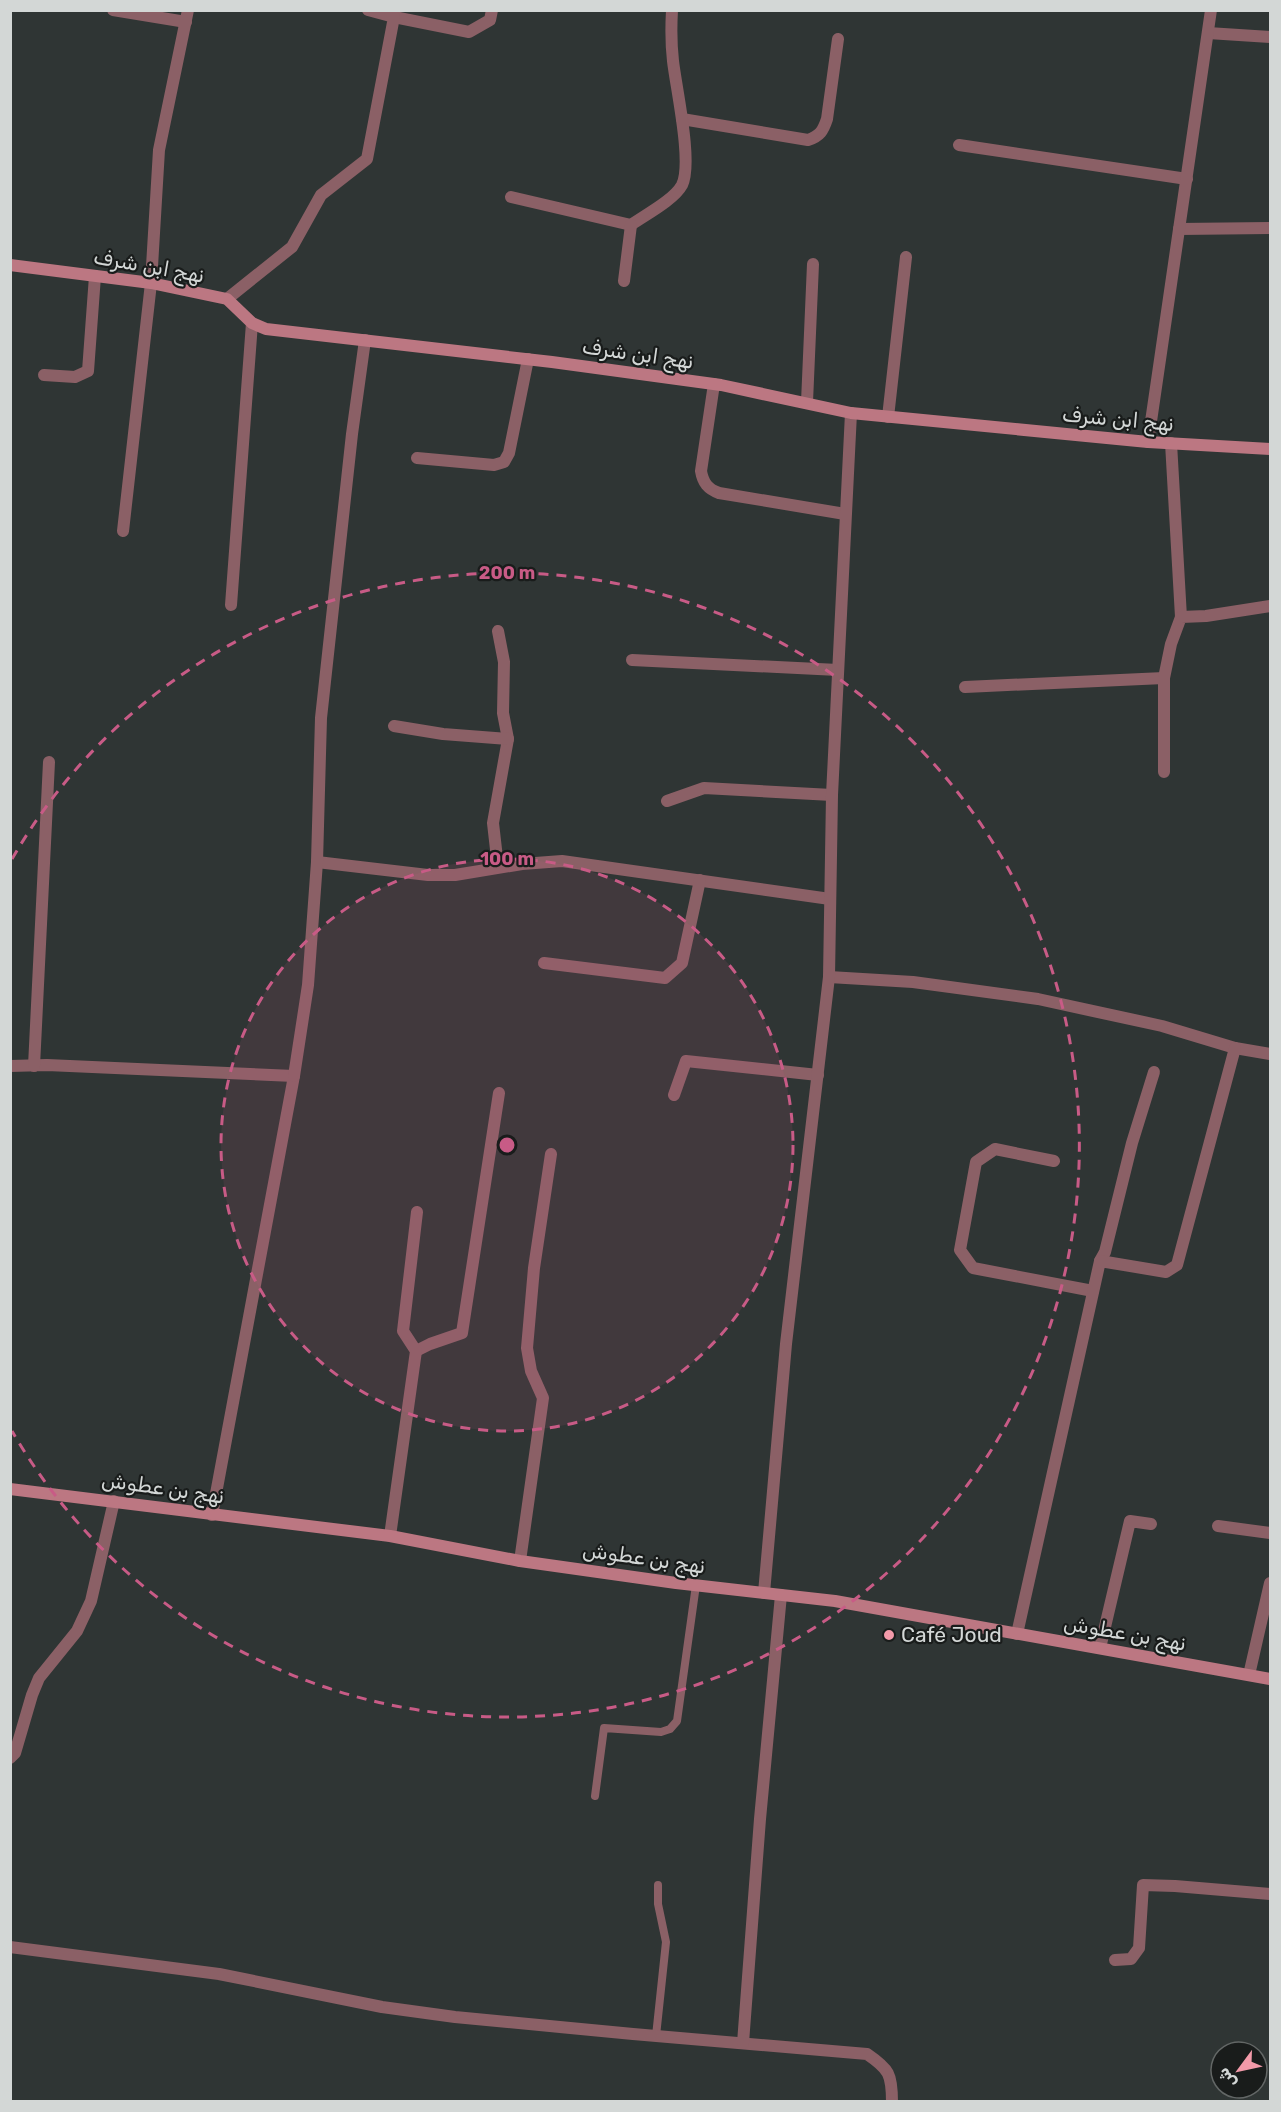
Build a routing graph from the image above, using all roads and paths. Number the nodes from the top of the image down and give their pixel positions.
1 (113, 10) edge
2 (368, 10) edge
3 (492, 10) edge
4 (672, 10) edge
5 (1211, 10) edge
6 (187, 16) edge
7 (394, 17) junction
8 (1208, 33) junction
9 (1270, 37) edge
10 (838, 39) dead end
11 (682, 119) junction
12 (959, 145) dead end
13 (1186, 179) junction
14 (511, 197) dead end
15 (631, 225) junction
16 (1270, 228) edge
17 (1179, 230) junction
18 (906, 256) dead end
19 (813, 264) dead end
20 (10, 265) edge
21 (95, 276) junction
22 (624, 281) dead end
23 (151, 283) junction
24 (227, 299) junction
25 (252, 323) junction
26 (364, 340) junction
27 (528, 359) junction
28 (44, 375) dead end
29 (714, 384) junction
30 (807, 402) junction
31 (851, 413) junction
32 (888, 417) junction
33 (1148, 442) junction
34 (1171, 443) junction
35 (1270, 449) edge
36 (417, 458) dead end
37 (845, 514) junction
38 (123, 531) dead end
39 (231, 605) dead end
40 (1270, 606) edge
41 (1180, 617) junction
42 (498, 631) dead end
43 (632, 660) dead end
44 (838, 670) junction
45 (1164, 678) junction
46 (965, 687) dead end
47 (394, 726) dead end
48 (508, 739) junction
49 (49, 762) dead end
50 (1164, 772) dead end
51 (832, 795) junction
52 (667, 801) dead end
53 (317, 862) junction
54 (498, 867) junction
55 (700, 880) junction
56 (830, 899) junction
57 (544, 963) dead end
58 (830, 977) junction
59 (1235, 1048) junction
60 (1270, 1053) edge
61 (10, 1066) edge
62 (34, 1066) junction
63 (1154, 1072) dead end
64 (818, 1075) junction
65 (294, 1076) junction
66 (499, 1093) dead end
67 (674, 1095) dead end
68 (551, 1154) dead end
69 (1054, 1161) dead end
70 (417, 1212) dead end
71 (1100, 1261) junction
72 (1093, 1291) junction
73 (416, 1351) junction
74 (10, 1489) edge
75 (114, 1501) junction
76 (212, 1515) junction
77 (1151, 1524) dead end
78 (1218, 1526) dead end
79 (1270, 1533) edge
80 (390, 1536) junction
81 (520, 1561) junction
82 (1270, 1583) edge
83 (696, 1585) junction
84 (765, 1593) junction
85 (781, 1595) junction
86 (1017, 1634) junction
87 (1100, 1648) junction
88 (1249, 1675) junction
89 (1270, 1679) edge
90 (10, 1758) edge
91 (595, 1796) dead end
92 (658, 1885) dead end
93 (1270, 1894) edge
94 (10, 1947) edge
95 (1115, 1960) dead end
96 (656, 2036) junction
97 (743, 2043) junction
98 (892, 2102) edge

1 - 6 street
2 - 7 street
3 - 7 street
4 - 11 street
5 - 8 street
6 - 23 street
7 - 24 street
8 - 9 street
8 - 13 street
10 - 11 street
11 - 15 street
12 - 13 street
13 - 17 street
14 - 15 street
15 - 22 street
16 - 17 street
17 - 33 street
18 - 32 street
19 - 30 street
20 - 21 street, نهج ابن شرف
21 - 23 street, نهج ابن شرف
21 - 28 street
23 - 24 street, نهج ابن شرف
23 - 38 street
24 - 25 street, نهج ابن شرف
25 - 26 street, نهج ابن شرف
25 - 39 street
26 - 27 street, نهج ابن شرف
26 - 53 street
27 - 29 street, نهج ابن شرف
27 - 36 street
29 - 30 street, نهج ابن شرف
29 - 37 street
30 - 31 street, نهج ابن شرف
31 - 32 street, نهج ابن شرف
31 - 37 street
32 - 33 street, نهج ابن شرف
33 - 34 street, نهج ابن شرف
34 - 35 street, نهج ابن شرف
34 - 41 street
37 - 44 street
40 - 41 street
41 - 45 street
42 - 48 street
43 - 44 street
44 - 51 street
45 - 46 street
45 - 50 street
47 - 48 street
48 - 54 street
49 - 62 street
51 - 52 street
51 - 56 street
53 - 54 street
53 - 65 street
54 - 55 street
55 - 56 street
55 - 57 street
56 - 58 street
58 - 59 street
58 - 64 street
59 - 60 street
59 - 71 street
61 - 62 street
62 - 65 street
63 - 71 street
64 - 67 street
64 - 84 street
65 - 76 street
66 - 73 street
68 - 81 street
69 - 72 street
70 - 73 street
71 - 72 street
72 - 86 street
73 - 80 street
74 - 75 street, نهج بن عطوش
75 - 76 street, نهج بن عطوش
75 - 90 street
76 - 80 street, نهج بن عطوش
77 - 87 street
78 - 79 street
80 - 81 street, نهج بن عطوش
81 - 83 street, نهج بن عطوش
82 - 88 street
83 - 84 street, نهج بن عطوش
83 - 91 lane
84 - 85 street, نهج بن عطوش
85 - 86 street, نهج بن عطوش
85 - 97 street
86 - 87 street, نهج بن عطوش
87 - 88 street, نهج بن عطوش
88 - 89 street, نهج بن عطوش
92 - 96 lane
93 - 95 street
94 - 96 street
96 - 97 street
97 - 98 street

